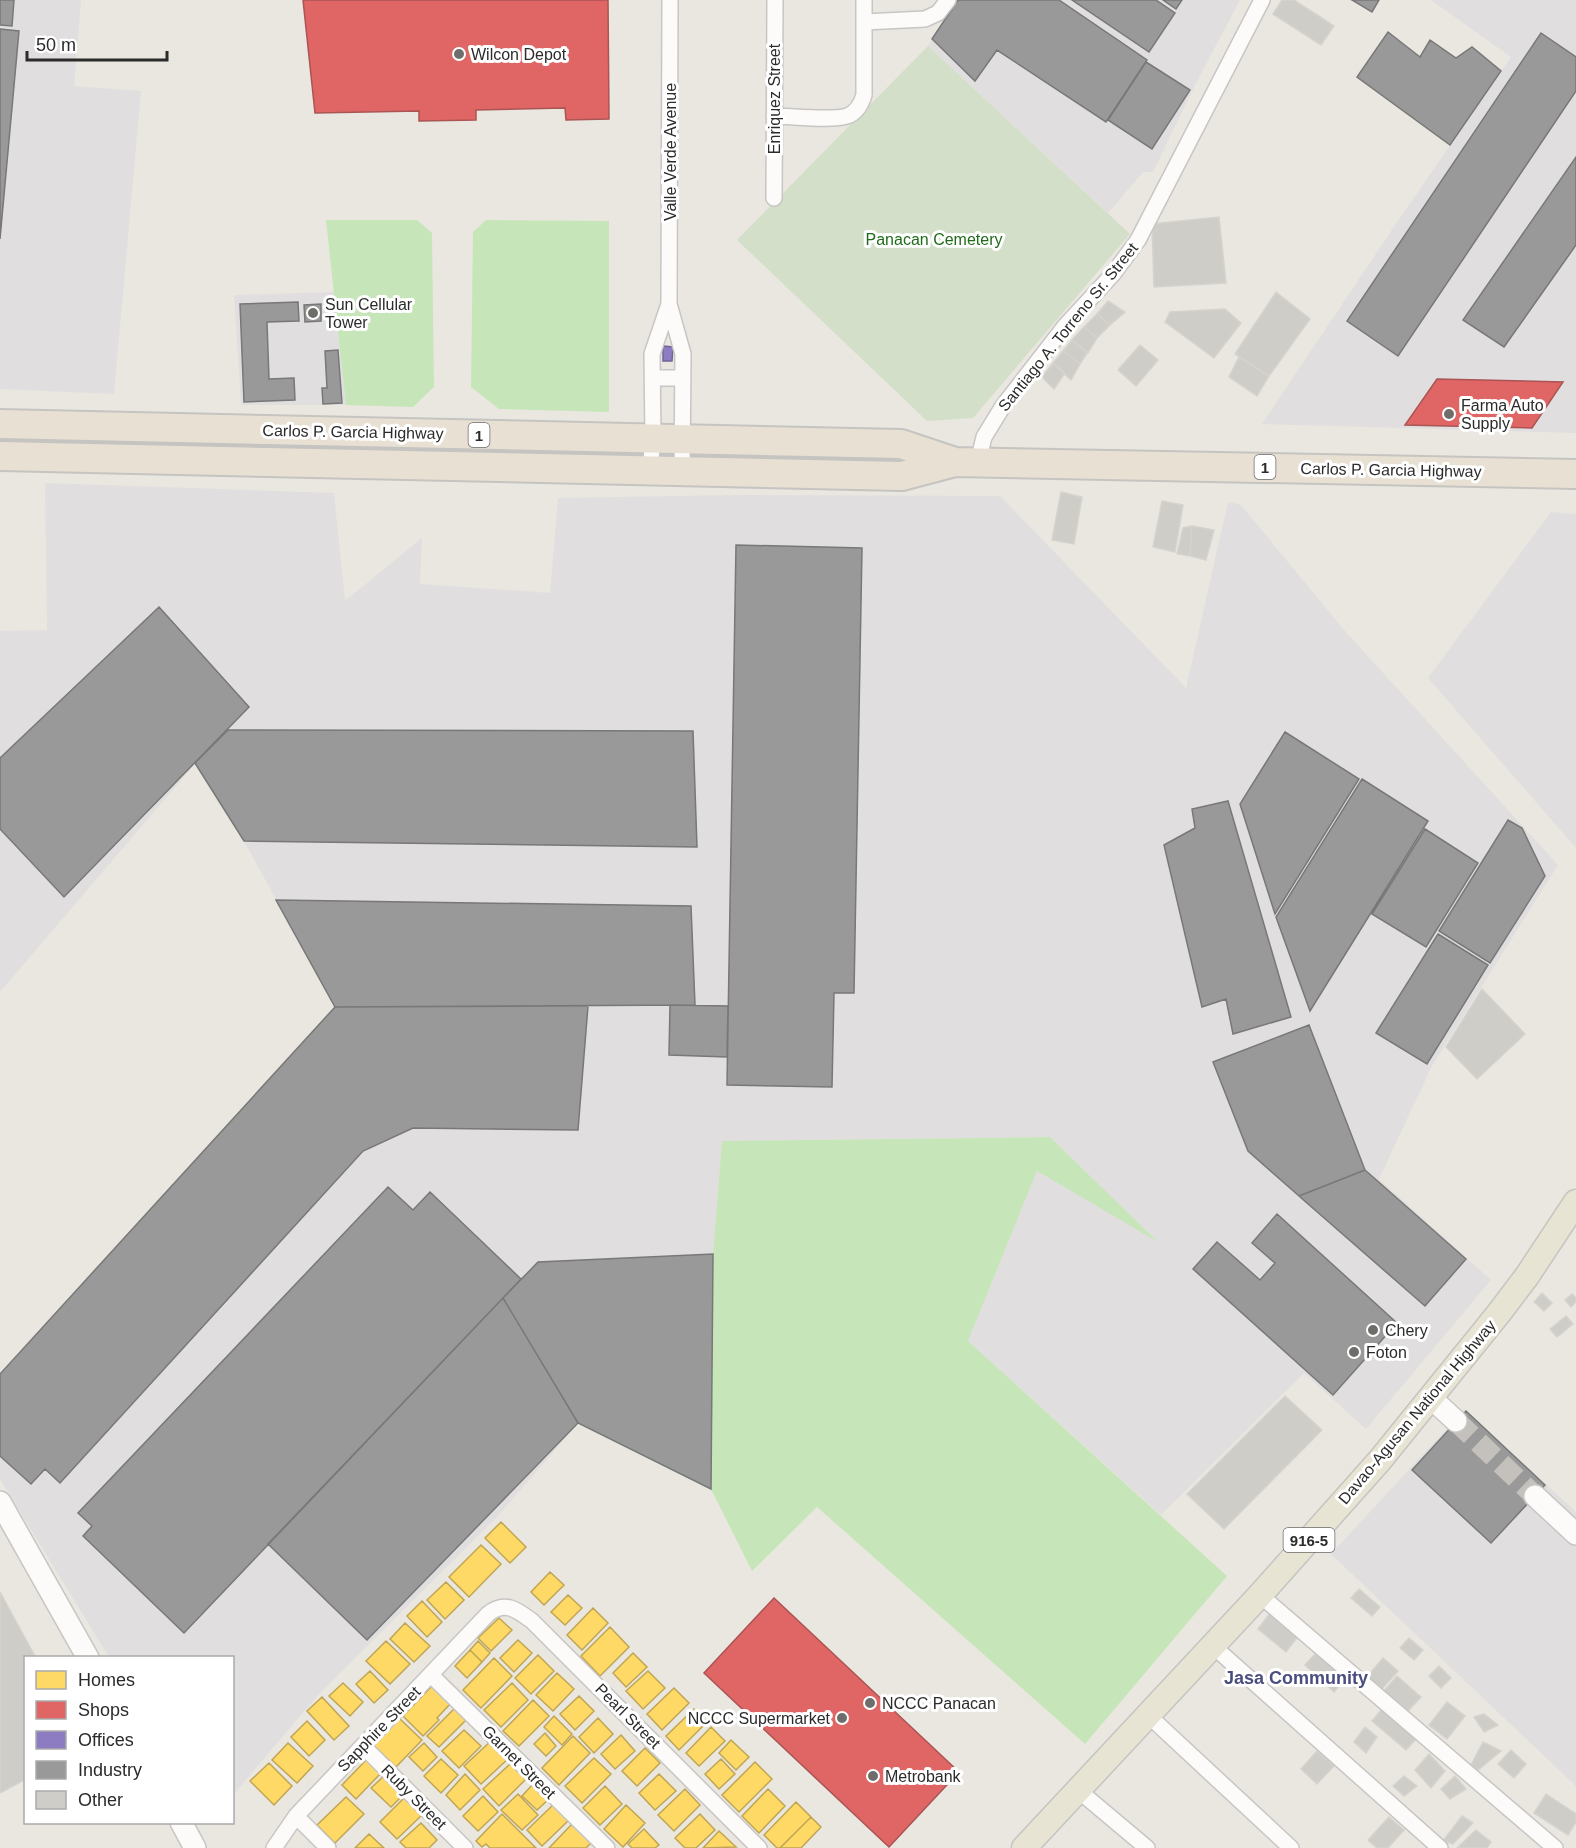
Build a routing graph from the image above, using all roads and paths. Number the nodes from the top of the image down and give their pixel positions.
1 (670, 0) edge
2 (775, 0) edge
3 (864, 0) edge
4 (948, 0) edge
5 (1262, 0) edge
6 (864, 22) junction
7 (774, 116) junction
8 (774, 198) dead end
9 (669, 304) junction
10 (653, 378) junction
11 (683, 378) junction
12 (0, 424) edge
13 (652, 439) junction
14 (683, 439) junction
15 (0, 456) edge
16 (966, 462) junction
17 (650, 470) junction
18 (682, 471) junction
19 (1576, 474) edge
20 (1576, 1202) edge
21 (1432, 1399) junction
22 (1456, 1422) tunnel mouth
23 (1535, 1496) tunnel mouth
24 (0, 1502) edge
25 (1576, 1534) edge
26 (1260, 1595) junction
27 (488, 1614) joint
28 (1213, 1646) junction
29 (87, 1656) edge
30 (431, 1675) junction
31 (1148, 1715) junction
32 (363, 1746) junction
33 (1078, 1790) junction
34 (296, 1816) junction
35 (182, 1824) edge
36 (195, 1848) edge
37 (274, 1848) edge
38 (328, 1848) edge
39 (465, 1848) edge
40 (607, 1848) edge
41 (759, 1848) edge
42 (1024, 1848) edge
43 (1148, 1848) edge
44 (1291, 1848) edge
45 (1440, 1848) edge
46 (1555, 1848) edge

1 - 9 street, Valle Verde Avenue
2 - 7 street, Enriquez Street
3 - 6 street
4 - 6 street
5 - 16 street, Santiago A. Torreno Sr. Street
6 - 7 street
7 - 8 street, Enriquez Street
9 - 10 street, Valle Verde Avenue
9 - 11 street, Valle Verde Avenue
10 - 11 street
10 - 13 street, Valle Verde Avenue
11 - 14 street, Valle Verde Avenue
12 - 13 highway, Carlos P. Garcia Highway / 1
13 - 14 highway, Carlos P. Garcia Highway / 1
13 - 17 street, Valle Verde Avenue
14 - 16 highway, Carlos P. Garcia Highway / 1
14 - 18 street, Valle Verde Avenue
15 - 17 highway, Carlos P. Garcia Highway / 1
16 - 18 highway, Carlos P. Garcia Highway / 1
16 - 19 highway, Carlos P. Garcia Highway / 1
17 - 18 highway, Carlos P. Garcia Highway / 1
20 - 21 main road, Davao-Agusan National Highway / 916-5
21 - 22 street
21 - 26 main road, Davao-Agusan National Highway / 916-5
23 - 25 street
24 - 29 street
26 - 28 main road, Davao-Agusan National Highway / 916-5
26 - 46 street
27 - 30 street, Sapphire Street
27 - 41 street, Pearl Street
28 - 31 main road, Davao-Agusan National Highway / 916-5
28 - 45 street
30 - 32 street, Sapphire Street
30 - 40 street, Garnet Street
31 - 33 main road, Davao-Agusan National Highway / 916-5
31 - 44 street
32 - 34 street, Sapphire Street
32 - 39 street, Ruby Street
33 - 42 main road, Davao-Agusan National Highway / 916-5
33 - 43 street
34 - 37 street, Sapphire Street
34 - 38 street
35 - 36 street

